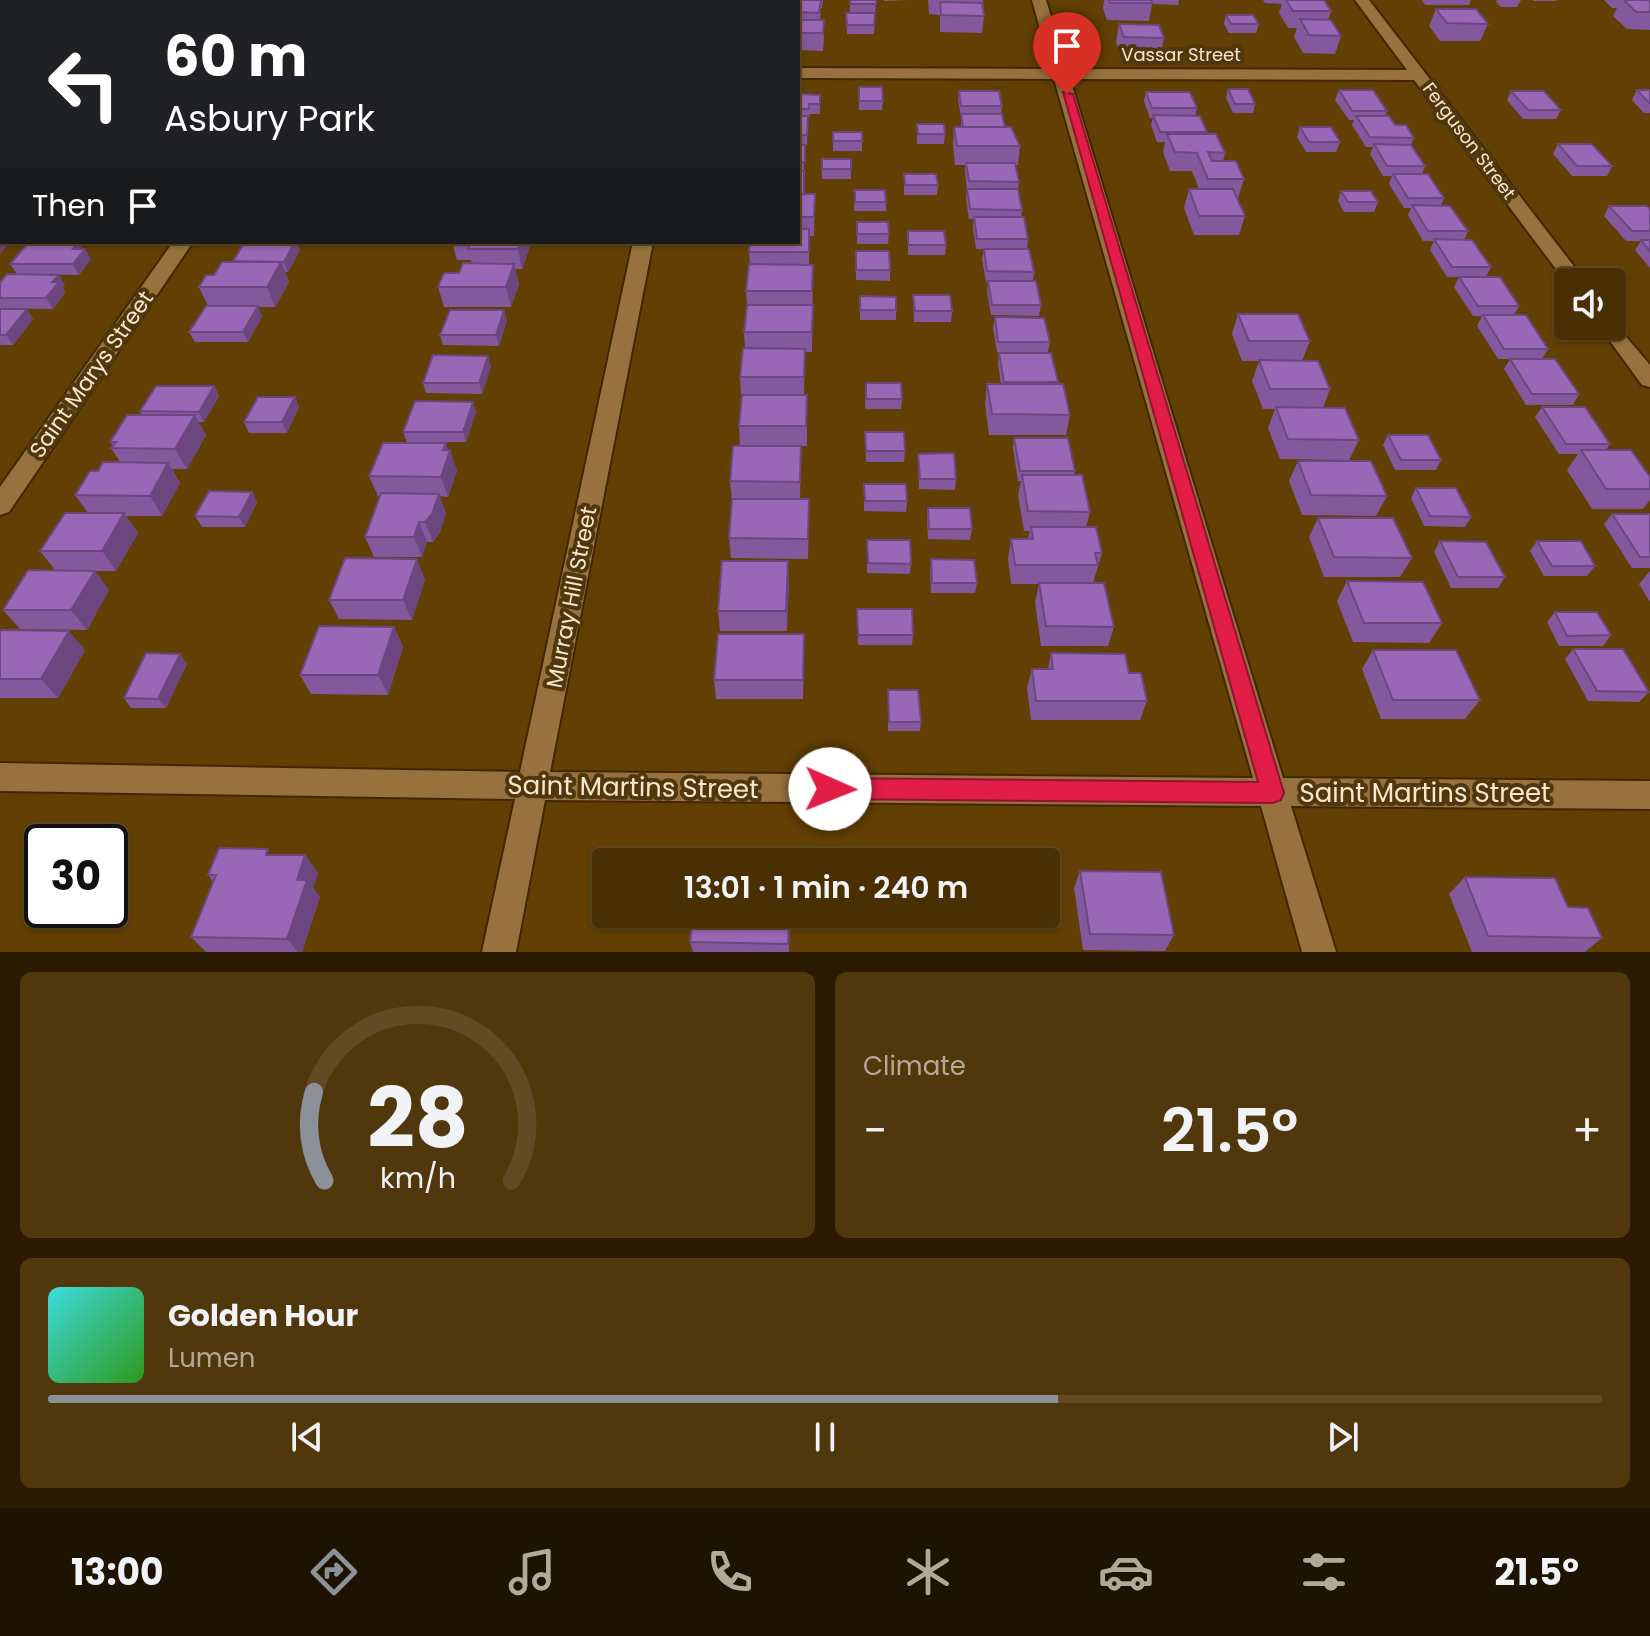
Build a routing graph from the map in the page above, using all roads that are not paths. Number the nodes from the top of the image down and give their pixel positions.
1 (1039, 0) edge
2 (1362, 0) edge
3 (800, 73) edge
4 (1061, 75) junction
5 (1419, 75) junction
6 (182, 244) edge
7 (643, 244) edge
8 (1565, 268) edge
9 (1620, 340) edge
10 (1650, 380) edge
11 (0, 506) edge
12 (0, 777) edge
13 (533, 786) junction
14 (1273, 793) junction
15 (1650, 795) edge
16 (499, 952) edge
17 (1319, 952) edge

1 - 4 street
2 - 5 street, Ferguson Street
3 - 4 street, Vassar Street
4 - 5 street, Vassar Street
4 - 14 street
5 - 8 street, Ferguson Street
6 - 11 street, Saint Marys Street
7 - 13 street, Murray Hill Street
9 - 10 street
12 - 13 street, Saint Martins Street
13 - 14 street, Saint Martins Street
13 - 16 street, Murray Hill Street
14 - 15 street, Saint Martins Street
14 - 17 street

